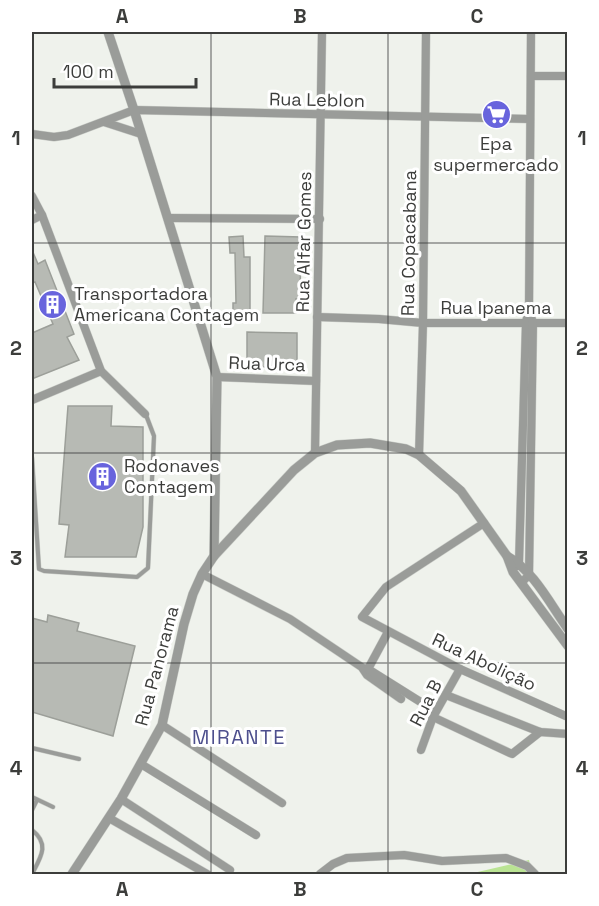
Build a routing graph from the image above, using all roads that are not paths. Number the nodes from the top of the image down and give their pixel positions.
1 (108, 32) edge
2 (322, 32) edge
3 (426, 32) edge
4 (531, 32) edge
5 (531, 76) junction
6 (567, 76) edge
7 (134, 110) junction
8 (320, 115) junction
9 (426, 117) junction
10 (530, 119) junction
11 (104, 122) junction
12 (32, 134) edge
13 (141, 134) junction
14 (32, 196) edge
15 (42, 215) junction
16 (168, 218) junction
17 (320, 219) junction
18 (32, 220) edge
19 (317, 317) junction
20 (529, 322) junction
21 (423, 323) junction
22 (567, 323) edge
23 (101, 371) junction
24 (217, 377) junction
25 (316, 381) junction
26 (32, 400) edge
27 (145, 414) joint
28 (527, 419) junction
29 (315, 453) junction
30 (419, 455) junction
31 (32, 458) edge
32 (520, 519) junction
33 (530, 520) junction
34 (484, 523) junction
35 (214, 556) junction
36 (507, 556) junction
37 (519, 563) junction
38 (513, 572) junction
39 (202, 574) junction
40 (529, 575) junction
41 (521, 583) junction
42 (567, 629) edge
43 (388, 632) junction
44 (567, 646) edge
45 (365, 668) junction
46 (460, 669) junction
47 (446, 695) junction
48 (401, 699) dead end
49 (434, 714) junction
50 (567, 717) edge
51 (162, 725) junction
52 (540, 732) junction
53 (567, 734) edge
54 (32, 748) edge
55 (420, 750) dead end
56 (79, 759) dead end
57 (141, 764) junction
58 (32, 797) edge
59 (121, 799) junction
60 (37, 800) junction
61 (282, 803) dead end
62 (53, 807) dead end
63 (32, 810) edge
64 (109, 818) junction
65 (32, 830) edge
66 (256, 835) dead end
67 (230, 870) dead end
68 (32, 874) edge
69 (72, 874) edge
70 (207, 874) edge
71 (320, 874) edge
72 (535, 874) edge

1 - 7 street
2 - 8 street, Rua Alfar Gomes
3 - 9 street, Rua Copacabana
4 - 5 street
5 - 6 street
5 - 10 street
7 - 8 street, Rua Leblon
7 - 11 street, Rua Leblon
7 - 13 street
8 - 9 street, Rua Leblon
8 - 17 street, Rua Alfar Gomes
9 - 10 street, Rua Leblon
9 - 21 street, Rua Copacabana
10 - 20 street
11 - 12 street, Rua Leblon
11 - 13 street
13 - 16 street
14 - 15 street
15 - 18 street
15 - 23 street
16 - 17 street
16 - 24 street
17 - 19 street, Rua Alfar Gomes
19 - 21 street, Rua Ipanema
19 - 25 street, Rua Alfar Gomes
20 - 21 street, Rua Ipanema
20 - 22 street, Rua Ipanema
20 - 28 street
21 - 30 street, Rua Copacabana
23 - 26 street
23 - 27 street
24 - 25 street, Rua Urca
24 - 35 street
25 - 29 street, Rua Alfar Gomes
27 - 31 lane
28 - 32 street
28 - 33 street
29 - 30 street
29 - 35 street, Rua Panorama
30 - 34 street
32 - 33 street
32 - 37 street
33 - 40 street
34 - 36 street
34 - 43 street, Rua Abolição
35 - 39 street, Rua Panorama
36 - 37 street
36 - 38 street
37 - 38 street
37 - 40 street
38 - 41 street
39 - 45 street
39 - 51 street, Rua Panorama
40 - 41 street
40 - 42 street
41 - 44 street
43 - 45 street
43 - 46 street, Rua Abolição
45 - 48 street
45 - 49 street
46 - 47 street, Rua B
46 - 50 street, Rua Abolição
47 - 49 street, Rua B
47 - 52 street
49 - 52 street
49 - 55 street, Rua B
51 - 57 street, Rua Panorama
51 - 61 street
52 - 53 street
54 - 56 lane
57 - 59 street, Rua Panorama
57 - 66 street
58 - 60 lane
59 - 64 street, Rua Panorama
59 - 67 street
60 - 62 lane
60 - 63 lane
64 - 69 street, Rua Panorama
64 - 70 street
65 - 68 lane
71 - 72 street

